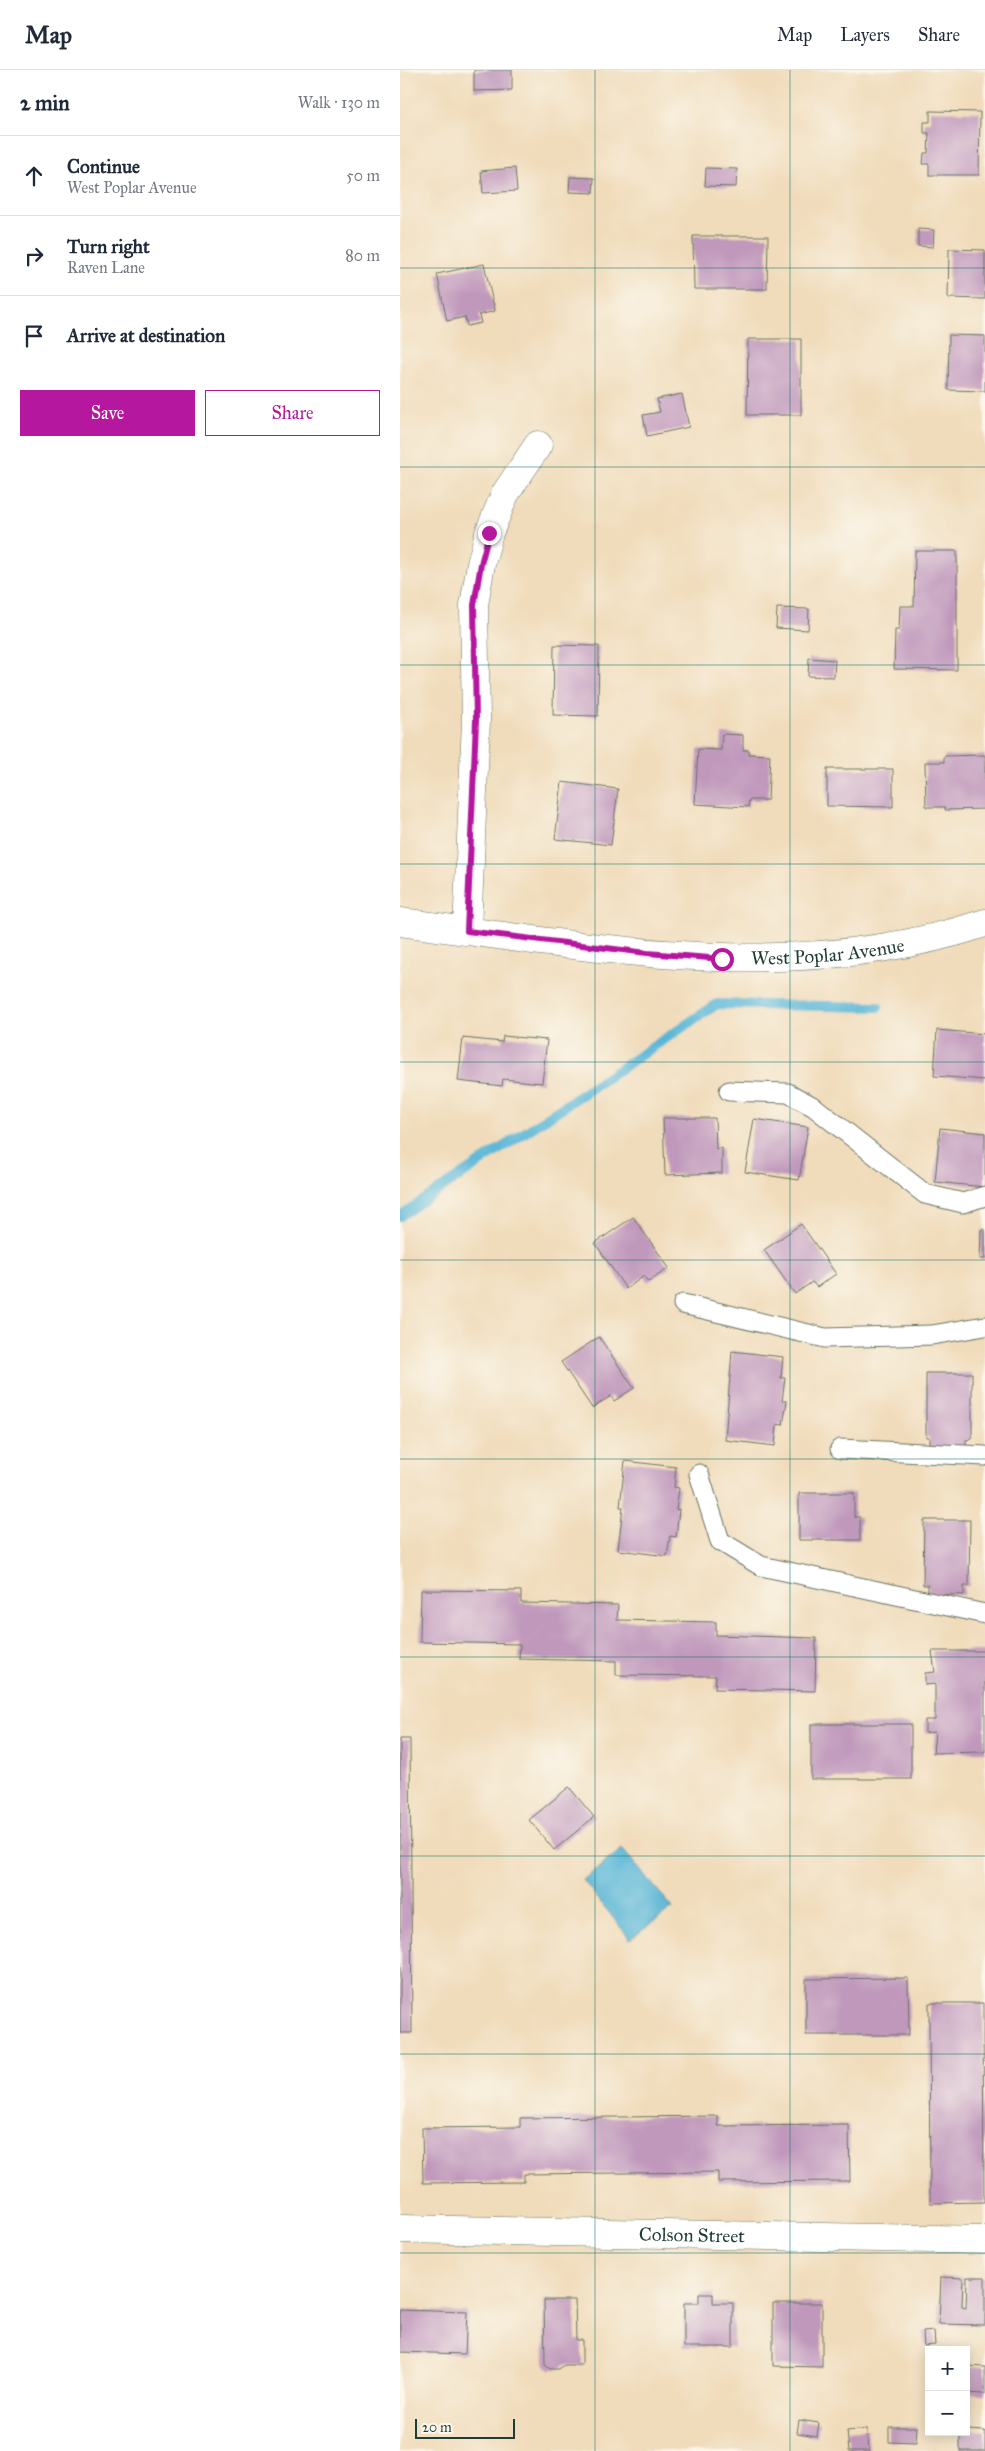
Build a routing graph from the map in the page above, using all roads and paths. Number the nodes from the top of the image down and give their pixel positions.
1 (538, 445) dead end
2 (400, 922) edge
3 (985, 923) edge
4 (467, 931) junction
5 (729, 1091) dead end
6 (985, 1196) edge
7 (683, 1304) dead end
8 (985, 1326) edge
9 (840, 1449) dead end
10 (985, 1456) edge
11 (699, 1474) dead end
12 (985, 1614) edge
13 (400, 2229) edge
14 (985, 2240) edge

1 - 4 street
2 - 4 street, West Poplar Avenue
3 - 4 street, West Poplar Avenue
5 - 6 lane
7 - 8 lane
9 - 10 lane
11 - 12 lane
13 - 14 street, Colson Street

